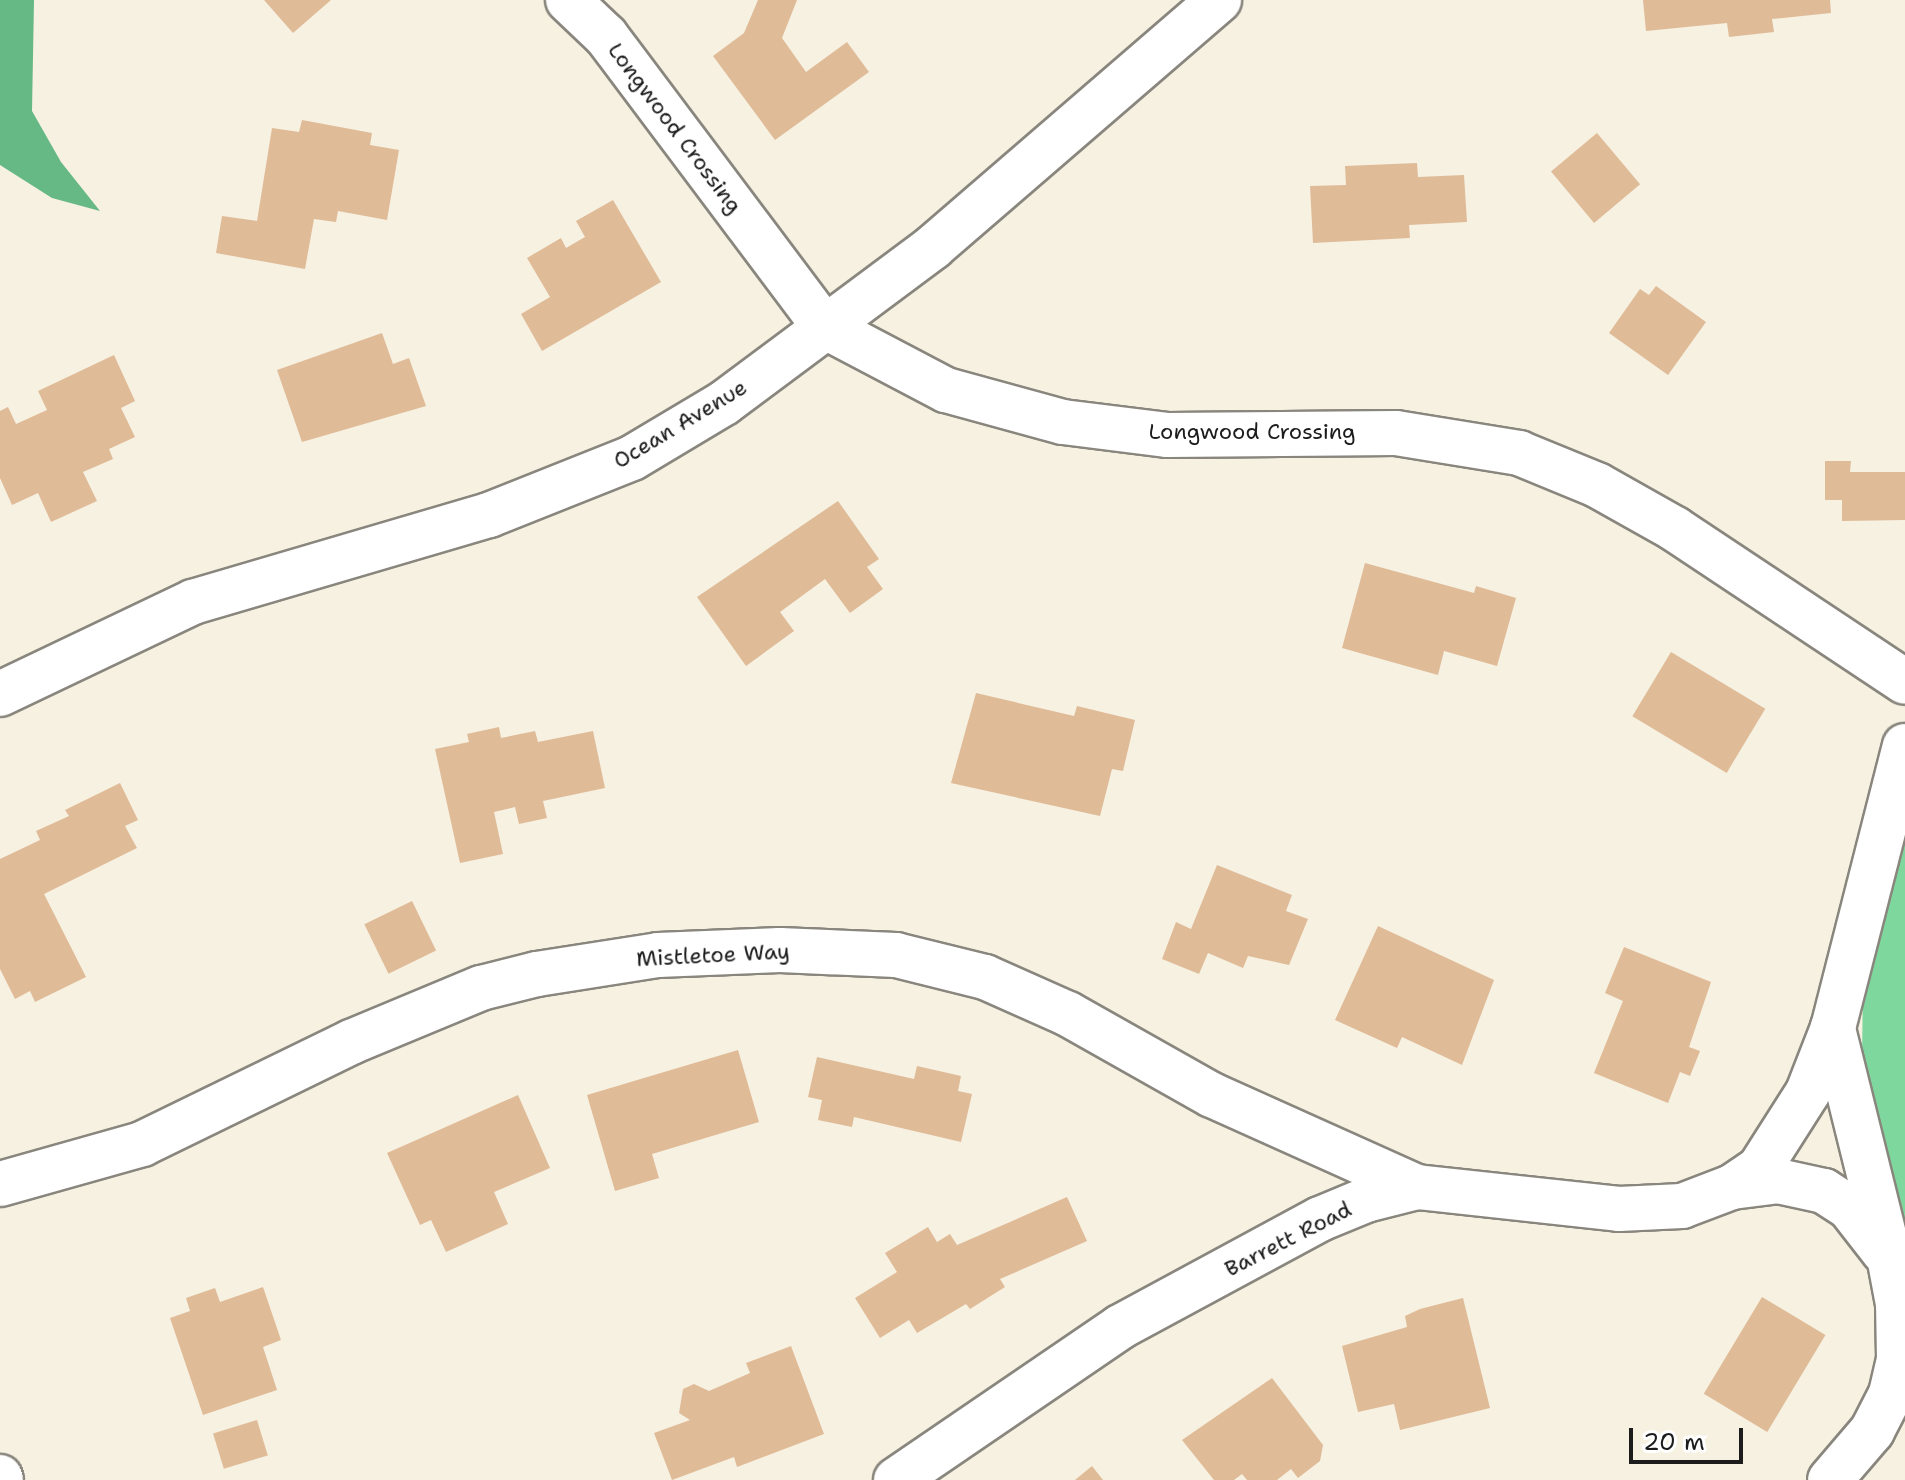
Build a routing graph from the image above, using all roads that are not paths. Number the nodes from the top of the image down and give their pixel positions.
1 (568, 0) edge
2 (1219, 0) edge
3 (824, 326) junction
4 (1905, 682) edge
5 (0, 694) edge
6 (1905, 746) edge
7 (1833, 1028) junction
8 (0, 1184) edge
9 (1417, 1187) junction
10 (1732, 1187) junction
11 (1890, 1262) junction
12 (896, 1480) edge
13 (1830, 1480) edge

1 - 3 street, Longwood Crossing
2 - 3 street, Ocean Avenue
3 - 4 street, Longwood Crossing
3 - 5 street, Ocean Avenue
6 - 7 street, Barrett Road
7 - 10 street, Barrett Road
7 - 11 street
8 - 9 street, Mistletoe Way
9 - 10 street, Barrett Road
9 - 12 street, Barrett Road
10 - 11 street
11 - 13 street

